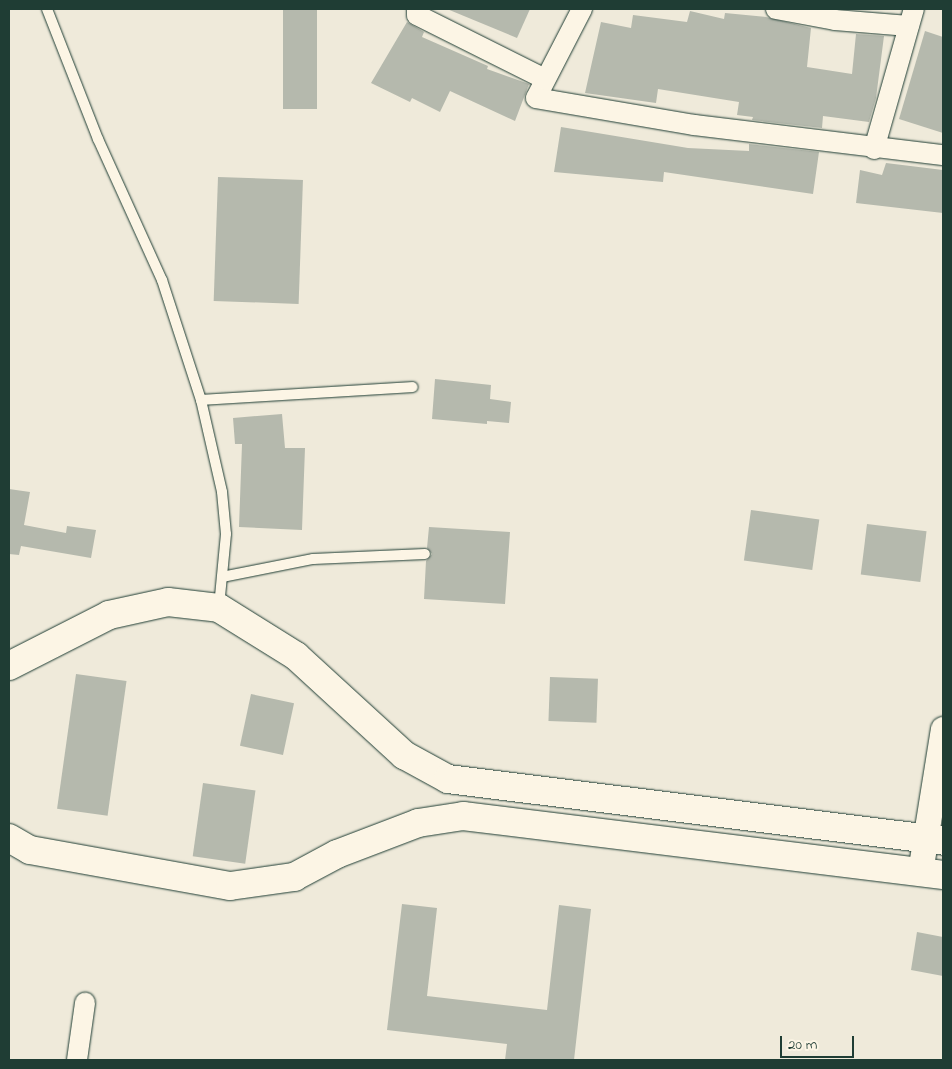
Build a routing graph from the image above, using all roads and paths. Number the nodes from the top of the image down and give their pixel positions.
1 (47, 9) edge
2 (417, 9) edge
3 (582, 9) edge
4 (776, 9) edge
5 (911, 17) edge
6 (546, 79) junction
7 (874, 149) junction
8 (943, 155) edge
9 (413, 387) dead end
10 (201, 400) junction
11 (425, 554) dead end
12 (222, 577) junction
13 (219, 608) junction
14 (9, 666) edge
15 (943, 730) edge
16 (9, 838) edge
17 (934, 840) edge
18 (932, 873) edge
19 (86, 1003) dead end
20 (77, 1060) edge

1 - 10 lane
2 - 6 street
3 - 6 street
4 - 5 street
5 - 7 street
6 - 7 street
7 - 8 street
9 - 10 lane
10 - 12 lane
11 - 12 lane
12 - 13 lane
13 - 14 main road
13 - 17 main road
15 - 17 street
16 - 18 main road
17 - 18 street
19 - 20 street

